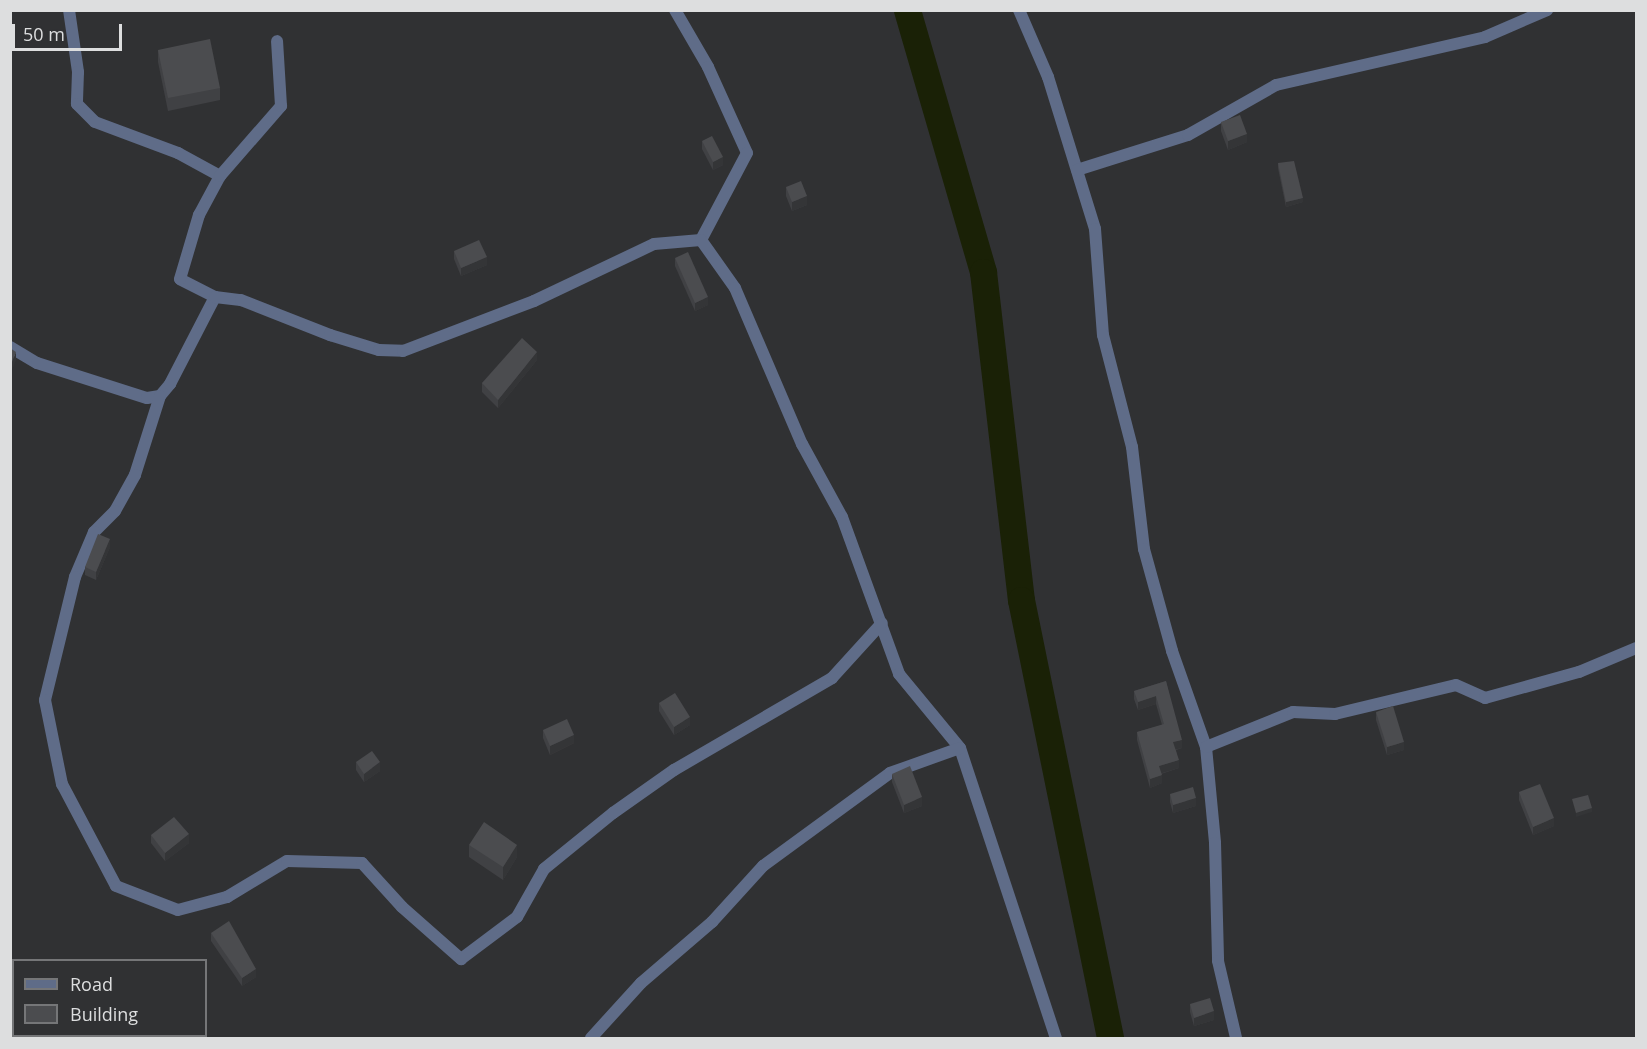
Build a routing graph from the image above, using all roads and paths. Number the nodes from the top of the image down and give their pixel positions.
1 (69, 10) edge
2 (675, 10) edge
3 (1019, 10) edge
4 (1547, 10) edge
5 (277, 41) dead end
6 (1077, 170) junction
7 (220, 176) junction
8 (701, 240) junction
9 (215, 297) junction
10 (10, 348) edge
11 (160, 396) junction
12 (882, 623) junction
13 (1636, 648) edge
14 (1206, 747) junction
15 (960, 748) junction
16 (591, 1038) edge
17 (1056, 1038) edge
18 (1236, 1038) edge

1 - 7 street
2 - 8 street
3 - 6 street
4 - 6 street
5 - 7 street
6 - 14 street
7 - 9 street
8 - 9 street
8 - 12 street
9 - 11 street
10 - 11 street
11 - 12 street
12 - 15 street
13 - 14 street
14 - 18 street
15 - 16 street
15 - 17 street

